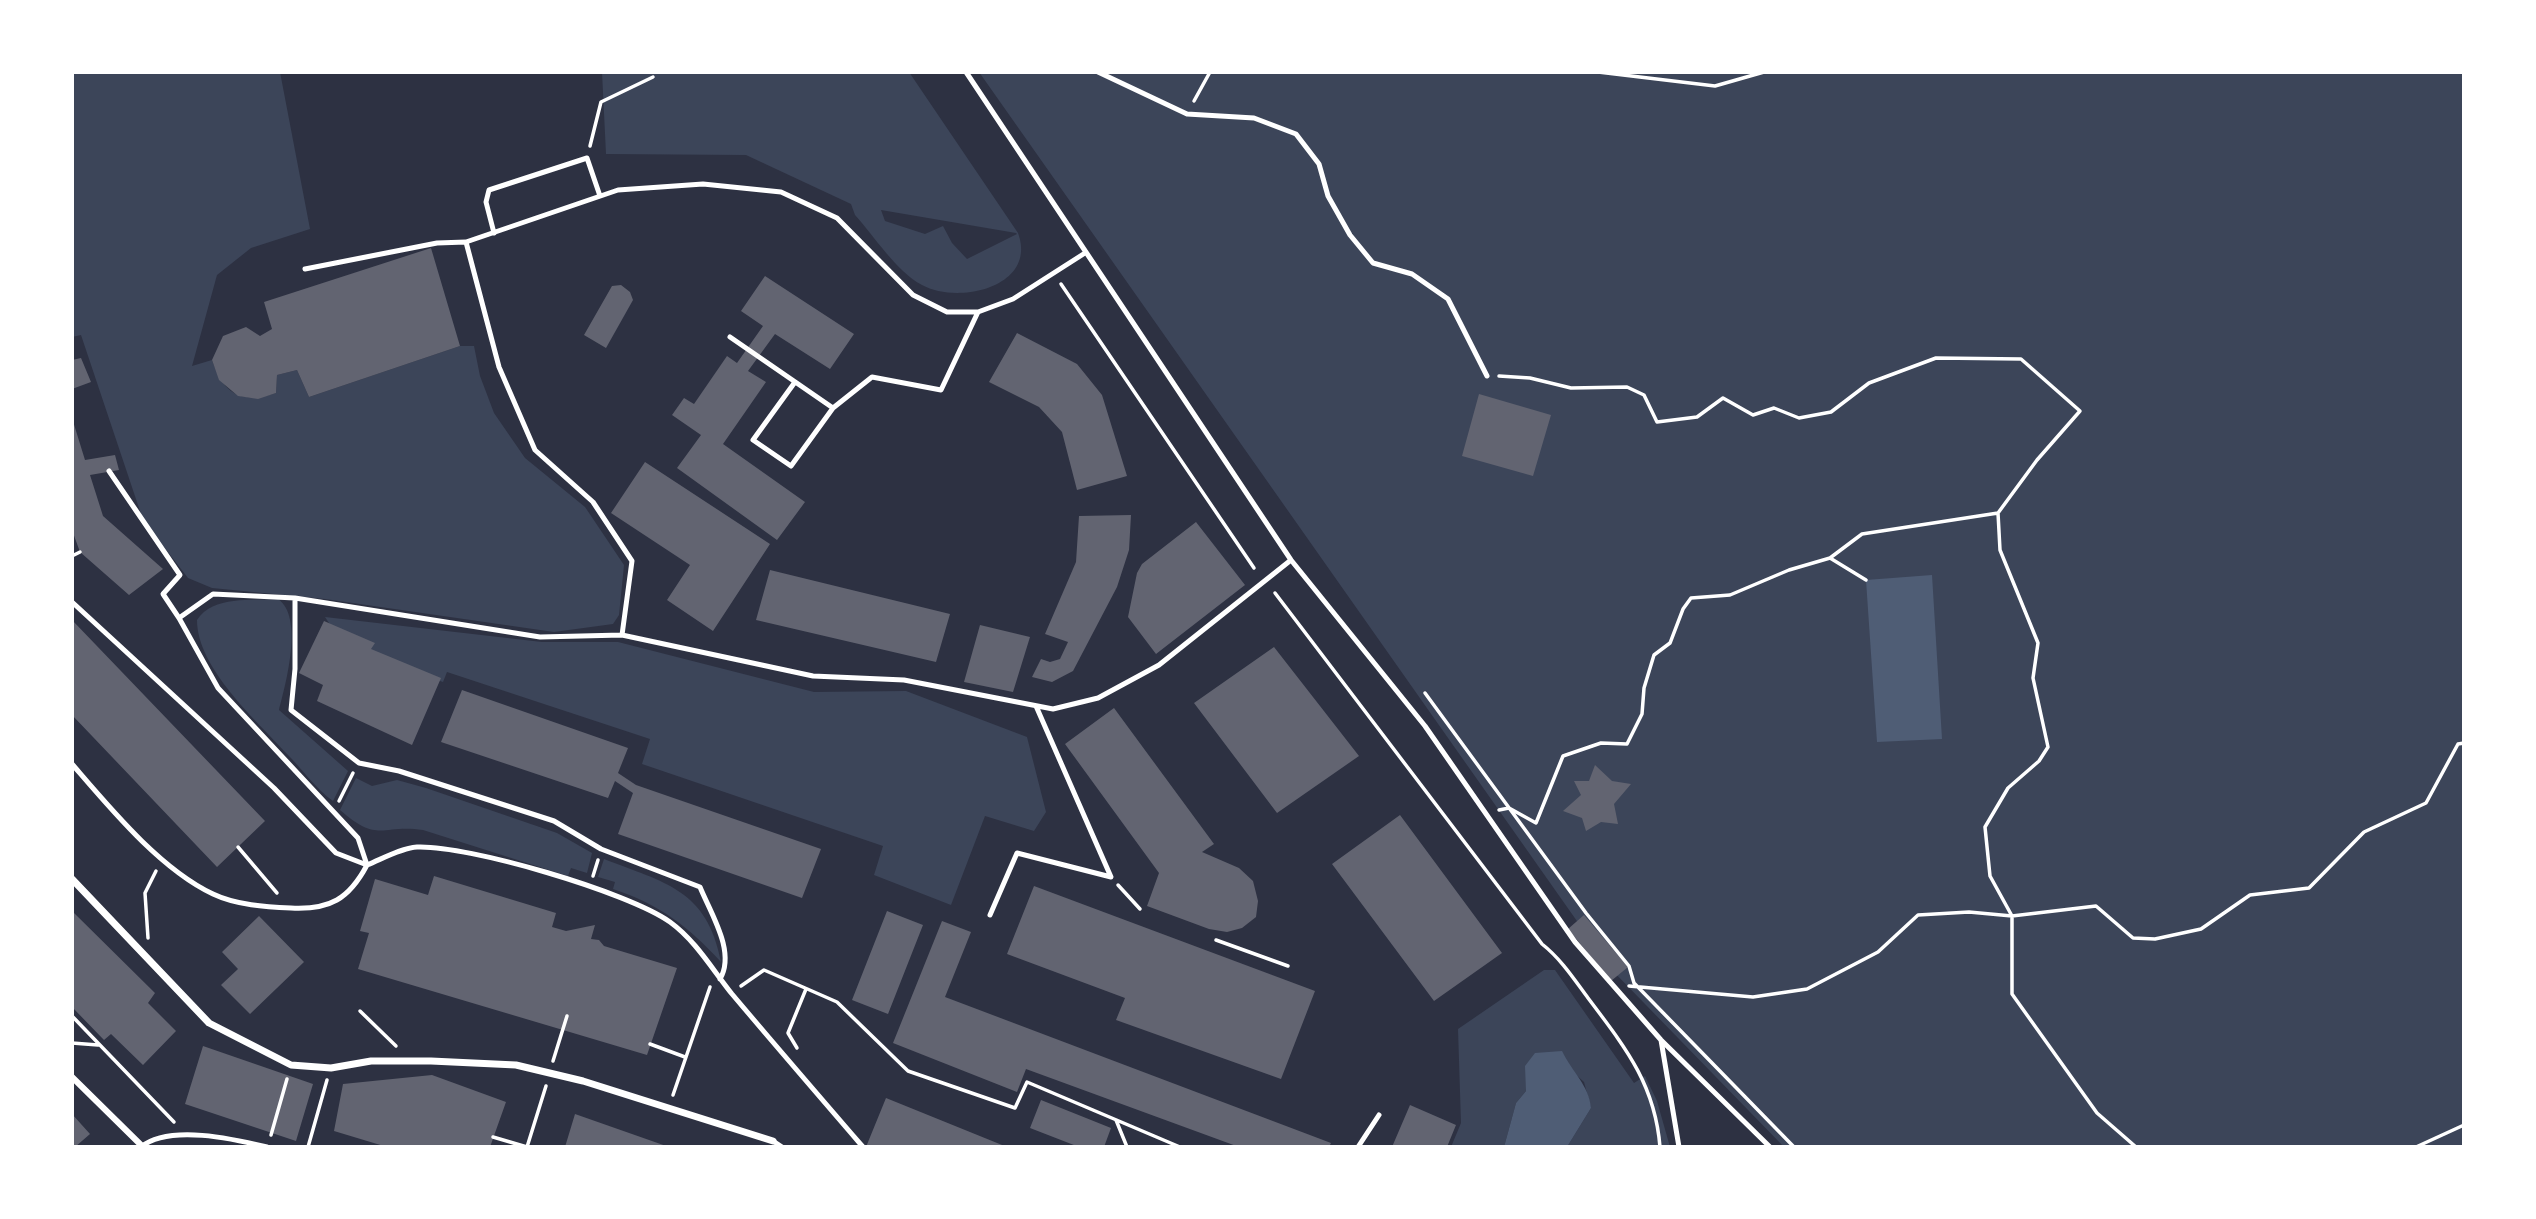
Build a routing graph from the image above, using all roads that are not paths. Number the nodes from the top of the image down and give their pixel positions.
1 (966, 72) edge
2 (1098, 72) edge
3 (600, 196) junction
4 (494, 233) junction
5 (466, 242) junction
6 (1085, 253) junction
7 (305, 269) dead end
8 (978, 312) junction
9 (730, 337) dead end
10 (1487, 376) road end
11 (795, 382) junction
12 (833, 408) junction
13 (109, 471) dead end
14 (1291, 560) junction
15 (295, 598) junction
16 (72, 602) edge
17 (178, 618) junction
18 (622, 635) junction
19 (1036, 706) junction
20 (72, 764) edge
21 (367, 865) junction
22 (72, 879) edge
23 (990, 915) dead end
24 (720, 979) junction
25 (1661, 1040) junction
26 (72, 1077) edge
27 (1379, 1115) dead end
28 (773, 1141) joint
29 (141, 1146) edge
30 (267, 1147) edge
31 (782, 1147) edge
32 (863, 1147) edge
33 (1358, 1147) edge
34 (1679, 1147) edge
35 (1770, 1147) edge

1 - 6 lane
2 - 10 lane
3 - 4 lane
3 - 4 lane
3 - 8 lane
4 - 5 lane
5 - 7 lane
5 - 18 lane
6 - 8 lane
6 - 14 lane
8 - 12 lane
9 - 11 lane
11 - 12 lane
11 - 12 lane
13 - 17 lane
14 - 19 lane
14 - 25 lane
15 - 17 lane
15 - 18 lane
15 - 24 lane
16 - 21 lane
17 - 21 lane
18 - 19 lane
19 - 23 lane
20 - 21 lane
21 - 24 lane
22 - 28 street
24 - 32 lane
25 - 34 lane
25 - 35 lane
26 - 29 street
27 - 33 lane
28 - 31 lane
29 - 30 lane

